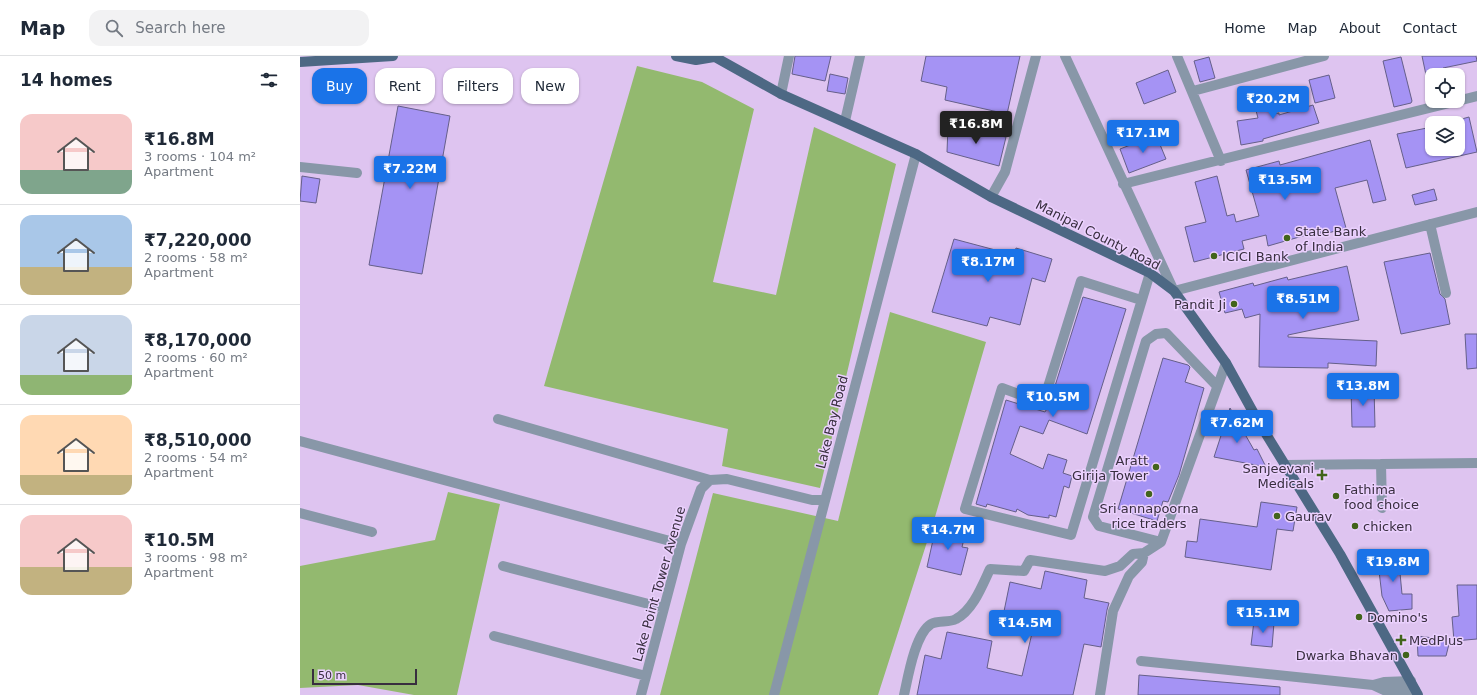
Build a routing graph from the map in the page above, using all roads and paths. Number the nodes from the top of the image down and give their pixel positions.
1 (393, 56) edge
2 (676, 56) edge
3 (789, 56) edge
4 (860, 56) edge
5 (1036, 56) edge
6 (1065, 56) edge
7 (1178, 56) edge
8 (1324, 56) edge
9 (714, 57) edge
10 (300, 62) edge
11 (1193, 91) junction
12 (781, 94) junction
13 (1477, 96) edge
14 (845, 121) junction
15 (916, 154) junction
16 (1222, 161) junction
17 (300, 167) edge
18 (357, 173) dead end
19 (1123, 184) junction
20 (992, 197) junction
21 (1477, 212) edge
22 (1430, 224) junction
23 (1150, 273) junction
24 (1174, 291) junction
25 (1446, 293) dead end
26 (1141, 300) junction
27 (1226, 363) junction
28 (1217, 386) junction
29 (498, 419) dead end
30 (300, 441) edge
31 (1477, 463) edge
32 (1381, 464) junction
33 (1285, 465) junction
34 (710, 480) junction
35 (824, 500) junction
36 (1382, 508) dead end
37 (300, 513) edge
38 (372, 532) dead end
39 (1161, 542) junction
40 (681, 544) junction
41 (1144, 553) junction
42 (503, 566) dead end
43 (1120, 566) junction
44 (1129, 576) junction
45 (664, 608) junction
46 (494, 636) dead end
47 (1141, 661) dead end
48 (646, 676) junction
49 (1373, 685) junction
50 (1415, 689) edge
51 (1386, 693) edge
52 (641, 695) edge
53 (774, 695) edge
54 (904, 695) edge
55 (1100, 695) edge

1 - 10 main road
2 - 9 main road
3 - 12 street
4 - 14 street
5 - 20 street
6 - 19 street
7 - 11 street
8 - 11 street
9 - 12 main road, Manipal County Road
11 - 16 street
12 - 14 main road, Manipal County Road
13 - 16 street
14 - 15 main road, Manipal County Road
15 - 20 main road, Manipal County Road
15 - 35 street, Lake Bay Road
16 - 19 street
17 - 18 street
19 - 24 street
20 - 23 main road, Manipal County Road
21 - 22 street
22 - 24 street
22 - 25 street
23 - 24 main road, Manipal County Road
23 - 26 street
24 - 27 main road, Manipal County Road
26 - 26 street
27 - 28 street
27 - 33 main road, Manipal County Road
28 - 39 street
28 - 39 street
29 - 34 street
30 - 40 street
31 - 32 street
32 - 33 street
32 - 36 street
33 - 50 main road, Manipal County Road
34 - 35 street
34 - 40 street, Lake Point Tower Avenue
35 - 53 street, Lake Bay Road
37 - 38 street
39 - 41 street
40 - 45 street, Lake Point Tower Avenue
41 - 43 street
41 - 44 street
42 - 45 street
43 - 44 street
43 - 54 street
44 - 55 street
45 - 48 street, Lake Point Tower Avenue
46 - 48 street
47 - 49 street
48 - 52 street, Lake Point Tower Avenue
49 - 50 street
49 - 51 street
50 - 51 street

